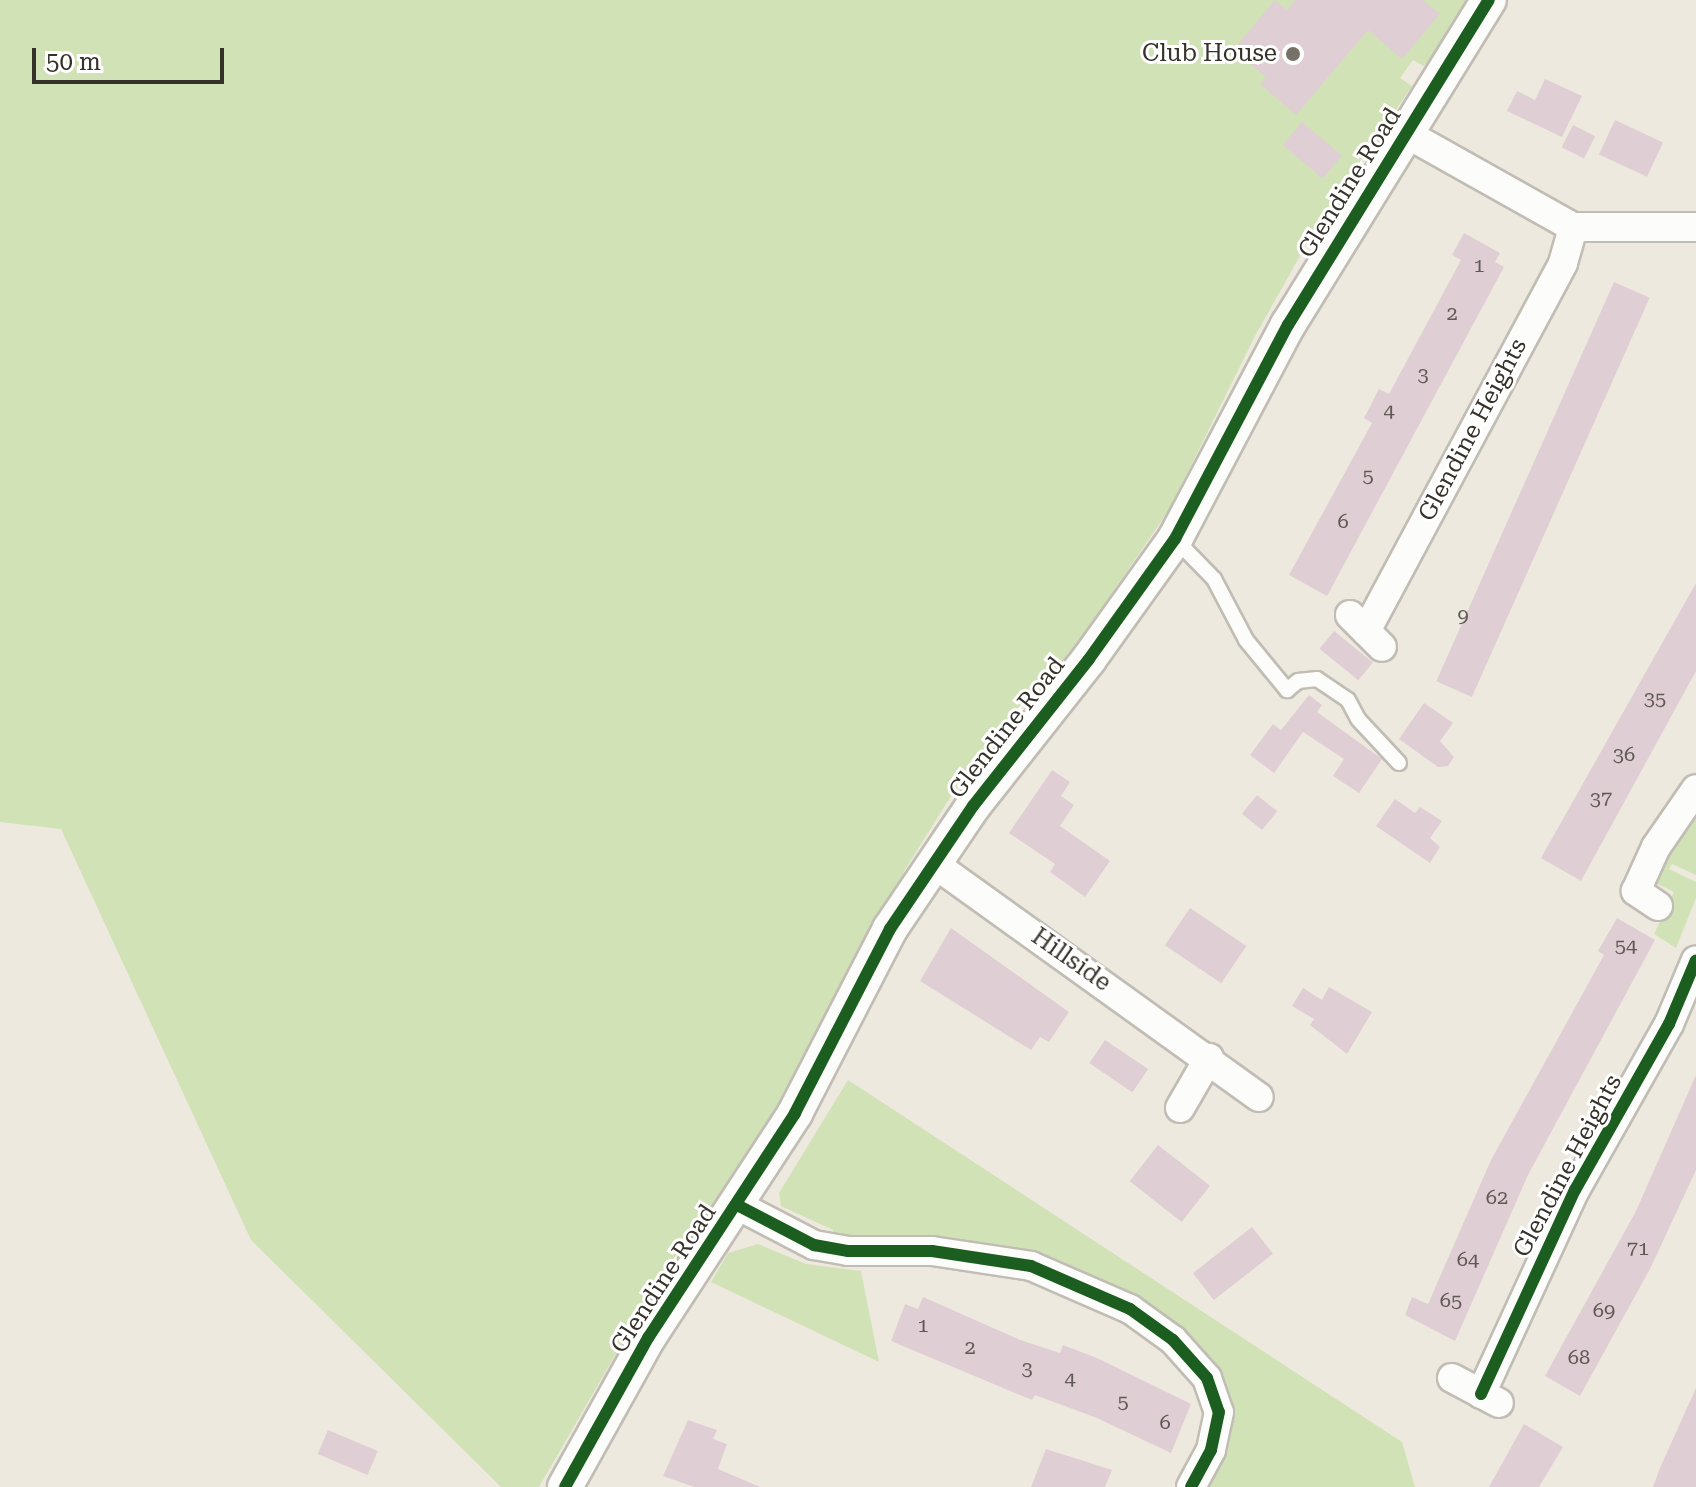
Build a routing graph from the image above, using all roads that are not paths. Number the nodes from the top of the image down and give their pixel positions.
1 (1489, 0) edge
2 (1407, 134) junction
3 (1573, 227) junction
4 (1696, 227) edge
5 (1175, 539) junction
6 (1366, 631) dead end
7 (1399, 763) dead end
8 (1696, 789) edge
9 (933, 863) junction
10 (1658, 906) dead end
11 (1696, 960) edge
12 (1209, 1058) junction
13 (1259, 1097) dead end
14 (1180, 1108) dead end
15 (739, 1206) junction
16 (1452, 1378) dead end
17 (565, 1487) edge
18 (1191, 1487) edge

1 - 2 street, Glendine Road
2 - 3 street
2 - 5 street, Glendine Road
3 - 4 street
3 - 6 street, Glendine Heights
5 - 7 lane
5 - 9 street, Glendine Road
8 - 10 street
9 - 12 street, Hillside
9 - 15 street, Glendine Road
11 - 16 street, Glendine Heights
12 - 13 street, Hillside
12 - 14 street
15 - 17 street, Glendine Road
15 - 18 street

